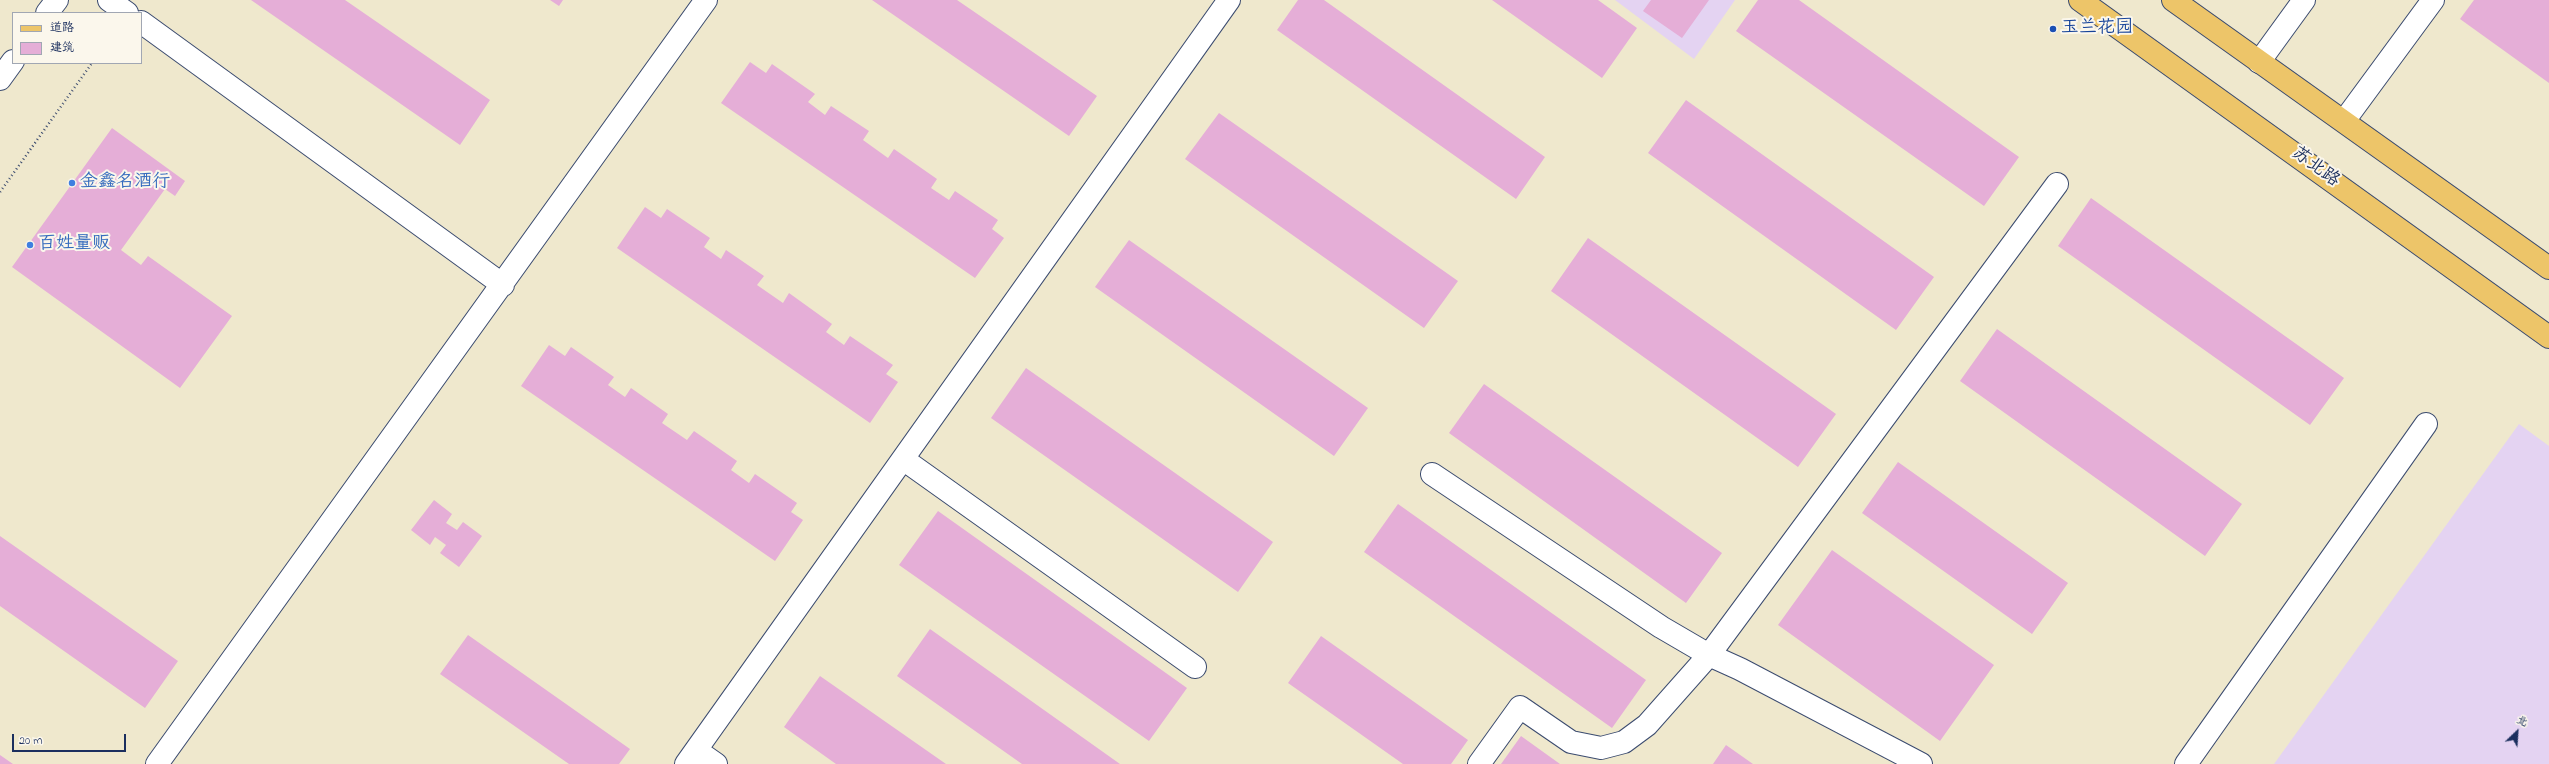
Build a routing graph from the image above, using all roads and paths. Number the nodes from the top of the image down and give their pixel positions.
1 (57, 0) edge
2 (109, 0) edge
3 (706, 0) edge
4 (1229, 0) edge
5 (2080, 0) edge
6 (2173, 0) edge
7 (2304, 0) edge
8 (2432, 0) edge
9 (48, 12) edge
10 (126, 12) edge
11 (142, 23) edge
12 (12, 62) edge
13 (2259, 62) junction
14 (91, 64) edge
15 (0, 79) edge
16 (2344, 121) junction
17 (2057, 184) dead end
18 (0, 192) edge
19 (2549, 268) edge
20 (503, 285) junction
21 (2549, 337) edge
22 (2426, 424) dead end
23 (903, 459) junction
24 (1432, 474) dead end
25 (1709, 655) junction
26 (1195, 667) dead end
27 (691, 757) edge
28 (157, 764) edge
29 (716, 764) edge
30 (1479, 764) edge
31 (1921, 764) edge
32 (2186, 764) edge

1 - 9 street
2 - 10 street
3 - 20 street
4 - 23 street
5 - 21 main road, 苏北路
6 - 13 main road
7 - 13 street
8 - 16 street
11 - 20 street
12 - 15 street
13 - 16 main road
14 - 18 path
16 - 19 main road
17 - 25 street
20 - 28 street
22 - 32 street
23 - 26 street
23 - 27 street
24 - 25 street
25 - 30 street
25 - 31 street
27 - 29 street

